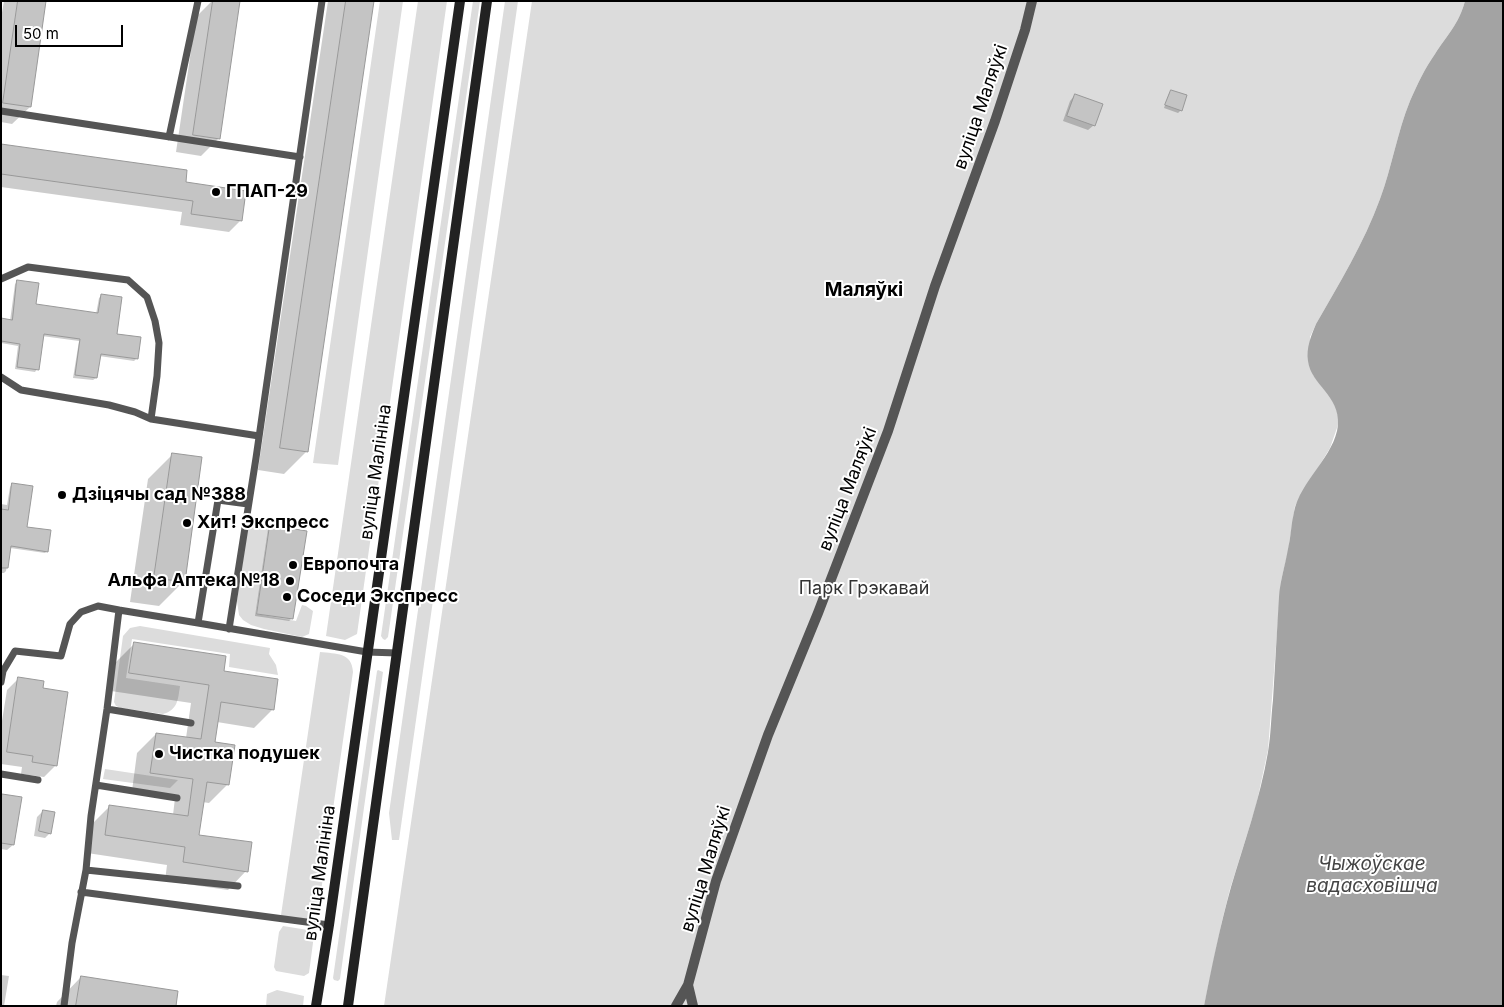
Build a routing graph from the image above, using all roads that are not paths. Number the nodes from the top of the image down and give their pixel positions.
1 (198, 1) edge
2 (322, 1) edge
3 (460, 1) edge
4 (486, 1) edge
5 (1032, 1) edge
6 (1, 111) edge
7 (169, 137) junction
8 (300, 157) junction
9 (1, 279) edge
10 (1, 377) edge
11 (151, 419) junction
12 (260, 436) junction
13 (248, 504) junction
14 (120, 610) junction
15 (198, 623) junction
16 (229, 629) junction
17 (367, 652) junction
18 (396, 653) junction
19 (1, 682) edge
20 (107, 709) junction
21 (190, 723) dead end
22 (1, 774) edge
23 (38, 780) dead end
24 (96, 785) junction
25 (177, 798) dead end
26 (86, 870) junction
27 (238, 886) dead end
28 (81, 892) junction
29 (329, 925) junction
30 (688, 985) junction
31 (64, 1006) edge
32 (316, 1006) edge
33 (348, 1006) edge
34 (676, 1006) edge
35 (693, 1006) edge

1 - 7 lane
2 - 8 lane
3 - 17 main road, вуліца Малініна
4 - 18 main road
5 - 30 street, вуліца Маляўкі
6 - 7 lane
7 - 8 lane
8 - 12 lane
9 - 11 lane
10 - 11 lane
11 - 12 lane
12 - 13 lane
13 - 15 lane
13 - 16 lane
14 - 15 lane
14 - 19 lane
14 - 20 lane
15 - 16 lane
16 - 17 lane
17 - 18 lane
17 - 29 main road, вуліца Малініна
18 - 33 main road
20 - 21 lane
20 - 24 lane
22 - 23 lane
24 - 25 lane
24 - 26 lane
26 - 27 lane
26 - 28 lane
28 - 29 lane
28 - 31 lane
29 - 32 main road, вуліца Малініна
30 - 34 street, вуліца Маляўкі
30 - 35 street, вуліца Маляўкі

